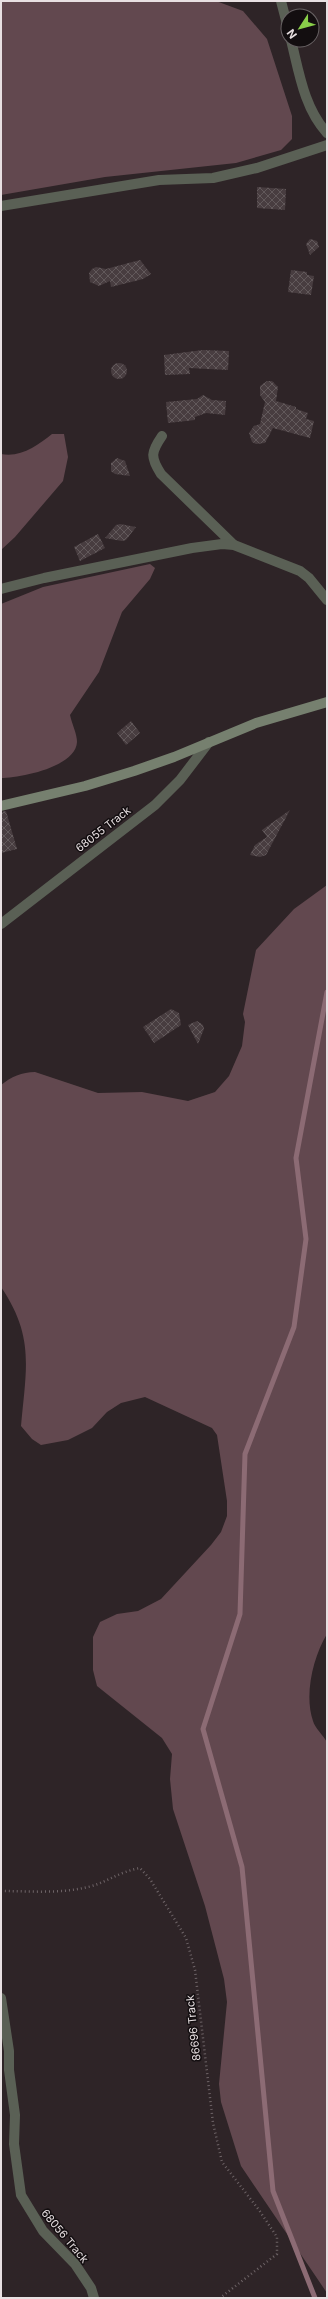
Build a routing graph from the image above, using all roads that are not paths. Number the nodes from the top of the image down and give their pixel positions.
1 (293, 48) edge
2 (327, 133) edge
3 (327, 146) edge
4 (1, 206) edge
5 (162, 436) dead end
6 (234, 545) junction
7 (1, 589) edge
8 (327, 600) edge
9 (327, 702) edge
10 (209, 742) junction
11 (1, 806) edge
12 (1, 924) edge
13 (1, 1998) edge
14 (94, 2298) edge

1 - 2 street
3 - 4 street
5 - 6 street
6 - 7 street
6 - 8 street
9 - 10 street
10 - 11 street
10 - 12 street, 68055 Track
13 - 14 street, 68056 Track

